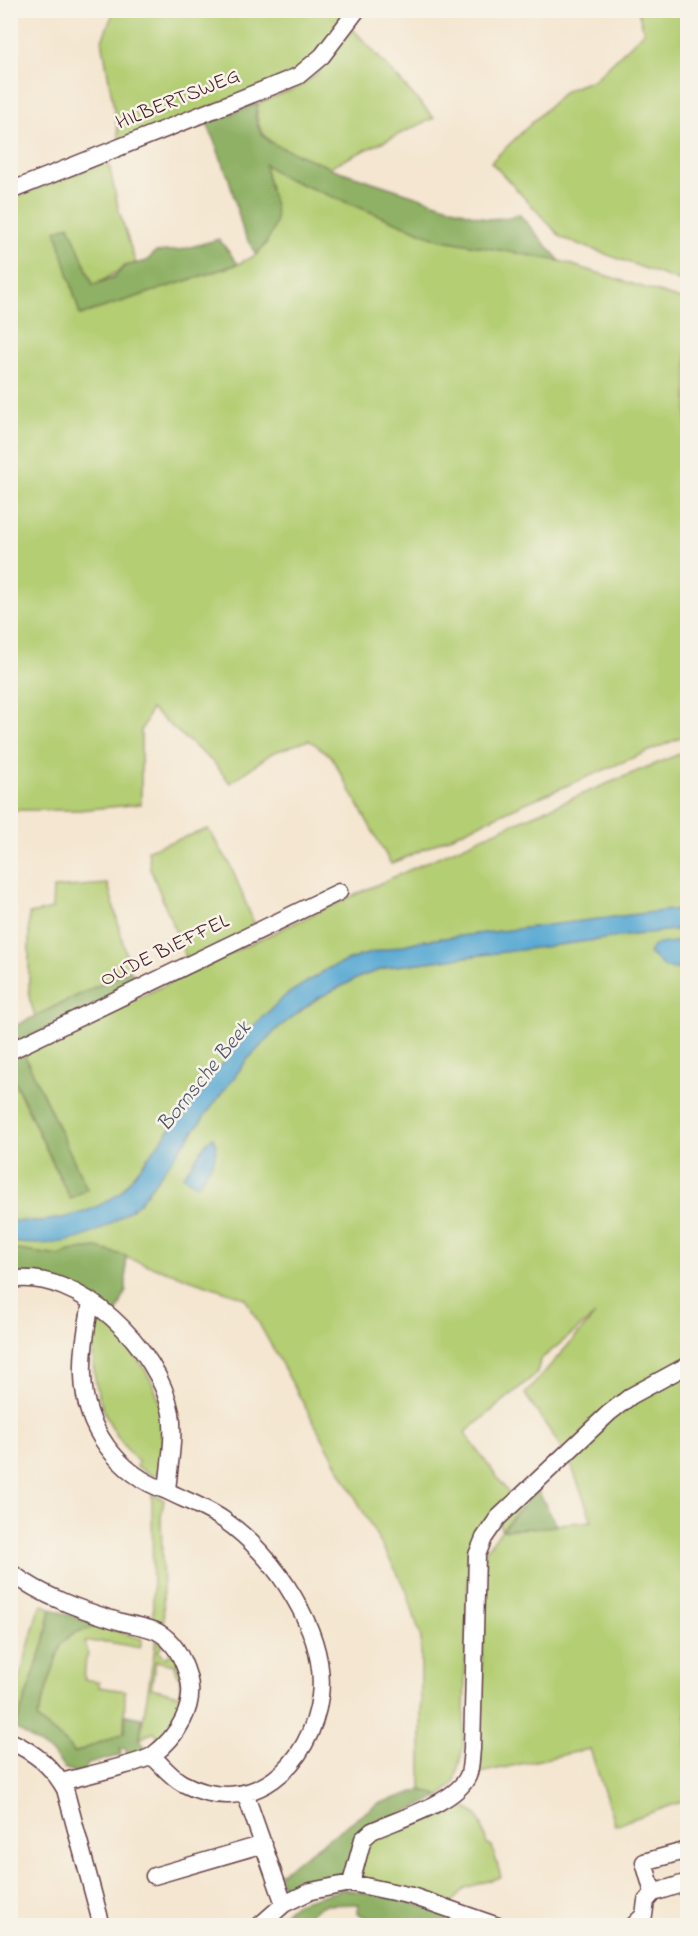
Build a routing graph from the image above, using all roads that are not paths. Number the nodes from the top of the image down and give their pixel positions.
1 (357, 10) edge
2 (346, 18) edge
3 (10, 191) edge
4 (339, 892) dead end
5 (10, 1051) edge
6 (10, 1280) edge
7 (90, 1302) junction
8 (687, 1365) edge
9 (167, 1491) junction
10 (10, 1572) edge
11 (10, 1741) edge
12 (152, 1756) junction
13 (61, 1782) junction
14 (245, 1793) junction
15 (264, 1844) junction
16 (687, 1850) edge
17 (154, 1876) dead end
18 (687, 1882) edge
19 (351, 1883) junction
20 (653, 1893) junction
21 (284, 1904) junction
22 (102, 1926) edge
23 (259, 1926) edge
24 (498, 1926) edge
25 (633, 1926) edge

1 - 2 street, HILBERTSWEG
2 - 3 street, HILBERTSWEG
4 - 5 street, OUDE BIEFFEL
6 - 7 street
7 - 9 street
7 - 9 street
8 - 19 street
9 - 14 street
10 - 12 street
11 - 13 street
12 - 13 street
12 - 14 street
13 - 22 street
14 - 15 street
15 - 17 street
15 - 21 street
16 - 20 street
18 - 20 street
19 - 21 street
19 - 24 street
20 - 25 street
21 - 23 street

